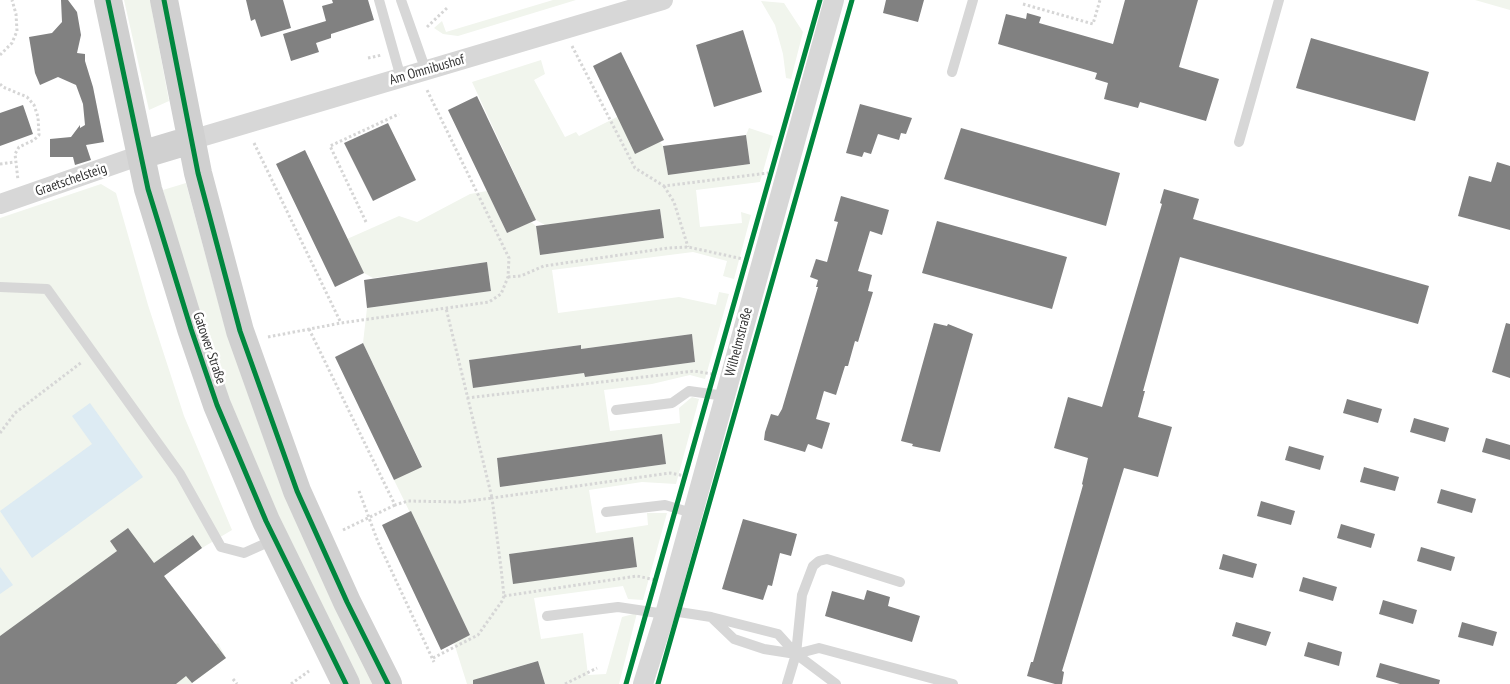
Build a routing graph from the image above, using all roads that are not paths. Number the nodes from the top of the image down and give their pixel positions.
1 (108, 0) edge
2 (164, 0) edge
3 (379, 0) edge
4 (401, 0) edge
5 (663, 0) edge
6 (834, 0) edge
7 (973, 0) edge
8 (1279, 0) edge
9 (952, 72) dead end
10 (401, 78) junction
11 (426, 80) junction
12 (191, 140) junction
13 (1239, 142) dead end
14 (141, 155) junction
15 (0, 204) edge
16 (0, 287) edge
17 (725, 396) junction
18 (616, 410) dead end
19 (606, 512) dead end
20 (692, 513) junction
21 (274, 539) junction
22 (900, 582) dead end
23 (665, 612) junction
24 (547, 616) dead end
25 (711, 617) junction
26 (796, 654) junction
27 (346, 684) edge
28 (388, 684) edge
29 (643, 684) edge
30 (787, 684) edge
31 (836, 684) edge
32 (953, 684) edge

1 - 14 main road, Gatower Straße
2 - 12 main road
3 - 10 lane
4 - 11 lane
5 - 11 street, Am Omnibushof
6 - 17 street, Wilhelmstraße
7 - 9 lane
8 - 13 lane
10 - 11 street, Am Omnibushof
10 - 12 street, Am Omnibushof
12 - 14 main road
12 - 28 main road
14 - 15 street, Graetschelsteig
14 - 21 main road, Gatower Straße
16 - 21 lane
17 - 18 lane
17 - 20 street, Wilhelmstraße
19 - 20 lane
20 - 23 street, Wilhelmstraße
21 - 27 main road, Gatower Straße
22 - 26 lane
23 - 24 lane
23 - 25 lane
23 - 29 street, Wilhelmstraße
25 - 26 lane
25 - 26 lane
26 - 30 lane
26 - 31 lane
26 - 32 lane

